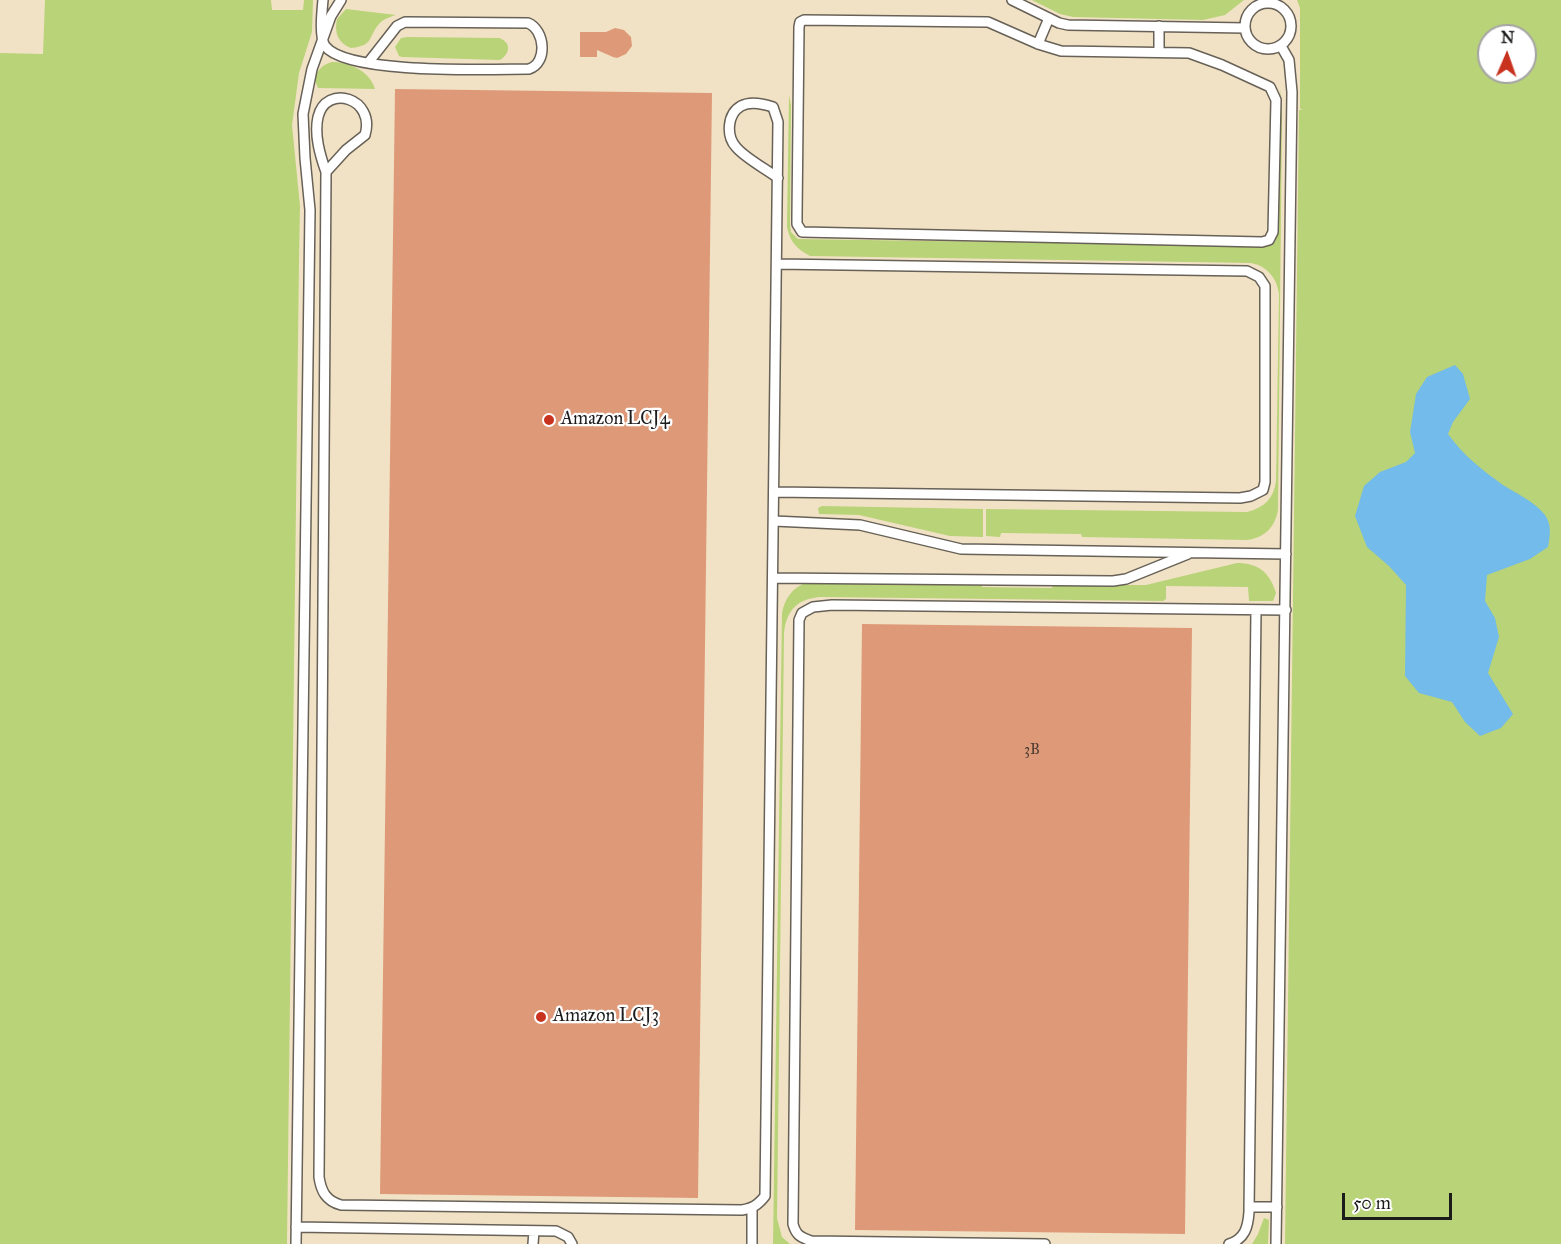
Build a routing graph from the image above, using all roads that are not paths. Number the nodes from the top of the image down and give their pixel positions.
1 (323, 0) edge
2 (341, 0) edge
3 (1012, 0) edge
4 (1049, 18) junction
5 (1159, 26) junction
6 (1245, 28) junction
7 (322, 40) junction
8 (1038, 44) junction
9 (1281, 46) junction
10 (1159, 51) junction
11 (368, 63) junction
12 (326, 172) junction
13 (778, 178) junction
14 (777, 264) junction
15 (774, 492) junction
16 (774, 521) junction
17 (1193, 552) junction
18 (1287, 554) junction
19 (773, 578) junction
20 (1256, 610) junction
21 (1286, 610) junction
22 (1249, 1207) junction
23 (1277, 1207) junction
24 (752, 1208) junction
25 (296, 1227) junction
26 (534, 1231) junction
27 (825, 1243) edge
28 (296, 1244) edge
29 (533, 1244) edge
30 (572, 1244) edge
31 (752, 1244) edge
32 (1033, 1244) edge
33 (1045, 1244) edge
34 (1229, 1244) edge
35 (1276, 1244) edge

1 - 7 lane
2 - 7 lane
3 - 4 lane
4 - 5 lane
4 - 8 lane
5 - 6 lane
5 - 10 lane
6 - 9 lane
6 - 9 lane
7 - 11 lane
7 - 25 lane
8 - 10 lane
8 - 10 lane
9 - 18 lane
11 - 11 lane
12 - 12 lane
12 - 24 lane
13 - 13 lane
13 - 14 lane
14 - 15 lane
14 - 15 lane
15 - 16 lane
16 - 17 lane
16 - 19 lane
17 - 18 lane
17 - 19 lane
18 - 21 lane
19 - 24 lane
20 - 21 lane
20 - 22 lane
20 - 27 lane
21 - 23 lane
22 - 23 lane
22 - 34 lane
23 - 35 lane
24 - 31 lane
25 - 26 lane
25 - 28 lane
26 - 29 lane
26 - 30 lane
27 - 32 lane
32 - 33 lane

